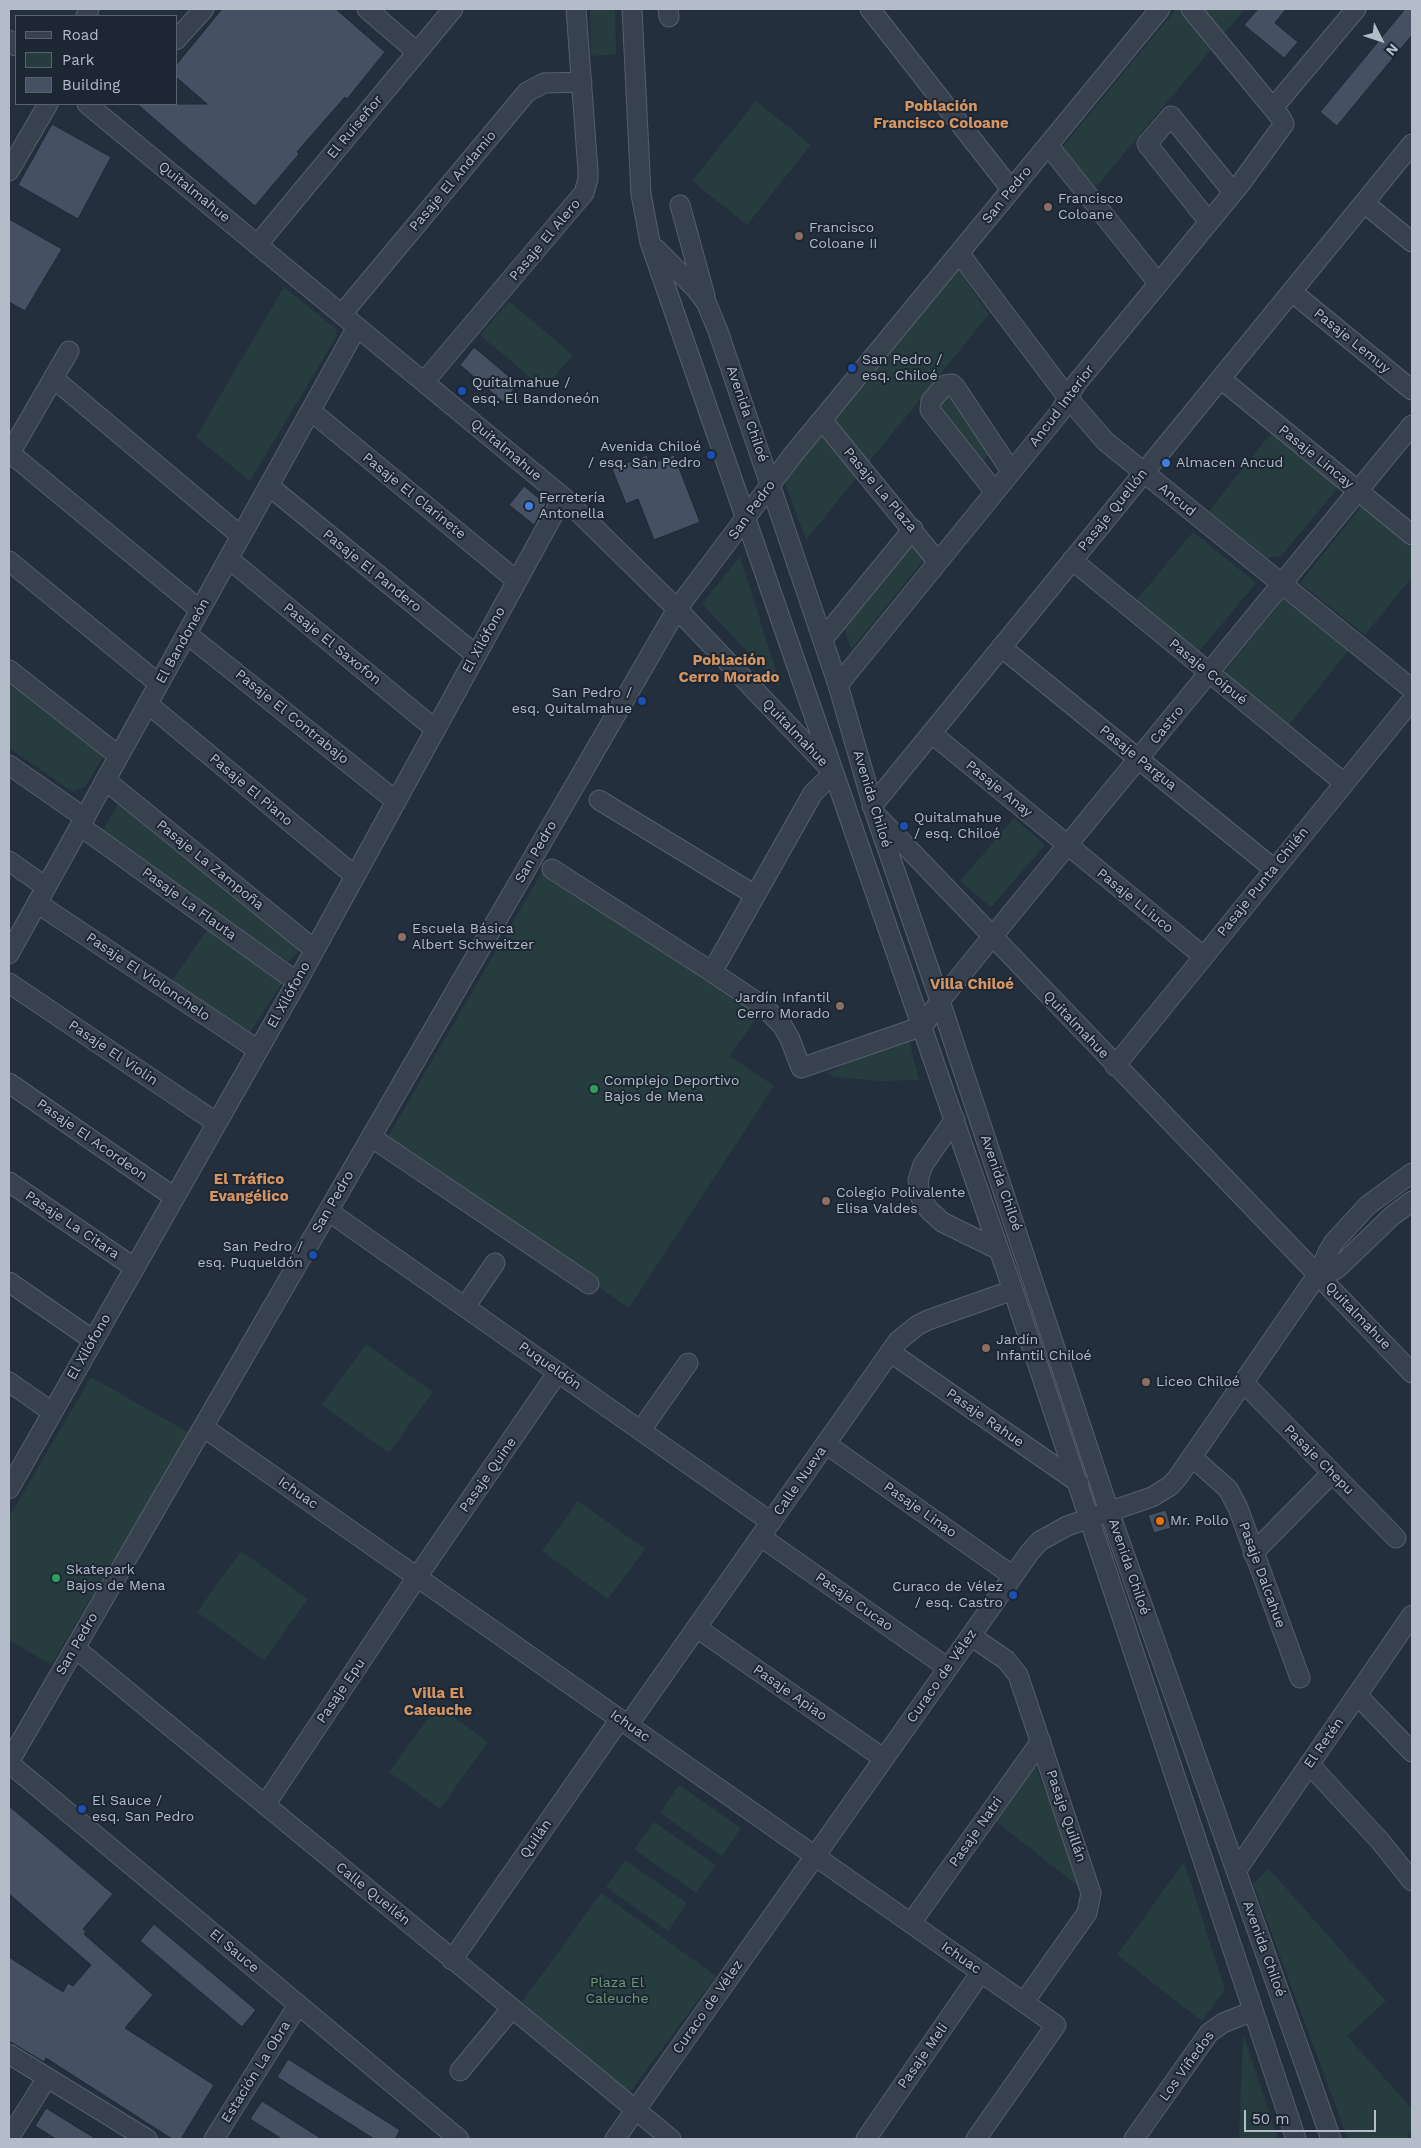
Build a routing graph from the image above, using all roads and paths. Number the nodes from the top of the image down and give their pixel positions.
1 (204, 9) edge
2 (367, 9) edge
3 (453, 9) edge
4 (576, 9) edge
5 (632, 9) edge
6 (870, 9) edge
7 (1160, 9) edge
8 (1191, 9) edge
9 (1356, 9) edge
10 (178, 38) edge
11 (417, 52) junction
12 (582, 82) junction
13 (47, 105) edge
14 (88, 105) edge
15 (1273, 108) junction
16 (1412, 144) edge
17 (1048, 145) junction
18 (9, 171) edge
19 (1011, 190) junction
20 (1233, 192) junction
21 (1364, 203) junction
22 (680, 205) dead end
23 (1209, 222) junction
24 (650, 242) junction
25 (1412, 242) edge
26 (258, 244) junction
27 (959, 253) junction
28 (1158, 284) junction
29 (1292, 292) junction
30 (706, 302) junction
31 (342, 314) junction
32 (357, 327) junction
33 (68, 351) dead end
34 (53, 378) junction
35 (1220, 379) junction
36 (424, 382) junction
37 (1412, 390) edge
38 (1068, 398) junction
39 (311, 411) junction
40 (822, 420) junction
41 (1412, 425) edge
42 (9, 454) edge
43 (1011, 471) junction
44 (1144, 473) junction
45 (770, 483) junction
46 (269, 486) junction
47 (1358, 491) junction
48 (995, 492) junction
49 (563, 497) junction
50 (746, 519) junction
51 (913, 529) junction
52 (1412, 535) edge
53 (241, 536) junction
54 (228, 559) junction
55 (1072, 560) junction
56 (9, 561) edge
57 (938, 562) junction
58 (517, 581) junction
59 (1282, 584) junction
60 (677, 609) junction
61 (200, 610) junction
62 (187, 634) junction
63 (823, 639) junction
64 (1001, 647) junction
65 (476, 656) junction
66 (9, 670) edge
67 (1210, 673) junction
68 (159, 684) junction
69 (838, 685) junction
70 (1412, 688) edge
71 (1412, 700) edge
72 (148, 704) junction
73 (435, 729) junction
74 (931, 733) junction
75 (119, 756) junction
76 (1139, 759) junction
77 (9, 765) edge
78 (834, 773) junction
79 (105, 780) junction
80 (1344, 783) junction
81 (599, 800) dead end
82 (396, 801) junction
83 (873, 810) junction
84 (82, 822) junction
85 (1068, 846) junction
86 (9, 861) edge
87 (552, 869) dead end
88 (1274, 869) junction
89 (355, 876) junction
90 (42, 895) junction
91 (755, 895) junction
92 (992, 937) junction
93 (315, 950) junction
94 (9, 954) edge
95 (1203, 956) junction
96 (712, 972) junction
97 (297, 982) junction
98 (9, 983) edge
99 (940, 1001) junction
100 (923, 1026) junction
101 (258, 1050) junction
102 (1116, 1066) junction
103 (9, 1084) edge
104 (955, 1120) junction
105 (217, 1123) junction
106 (371, 1137) junction
107 (1412, 1173) edge
108 (9, 1182) edge
109 (174, 1197) junction
110 (1412, 1201) edge
111 (328, 1211) junction
112 (999, 1250) junction
113 (495, 1263) dead end
114 (134, 1268) junction
115 (1318, 1274) junction
116 (9, 1282) edge
117 (589, 1284) dead end
118 (1013, 1290) junction
119 (465, 1307) junction
120 (93, 1340) junction
121 (890, 1352) junction
122 (688, 1363) dead end
123 (558, 1372) junction
124 (1412, 1373) edge
125 (9, 1382) edge
126 (1242, 1382) junction
127 (52, 1412) junction
128 (203, 1427) junction
129 (641, 1430) junction
130 (826, 1444) junction
131 (1192, 1457) junction
132 (1332, 1473) junction
133 (1079, 1483) junction
134 (9, 1486) edge
135 (1109, 1511) junction
136 (1090, 1517) junction
137 (766, 1529) junction
138 (1396, 1538) dead end
139 (1253, 1553) junction
140 (1013, 1576) junction
141 (417, 1577) junction
142 (1410, 1626) edge
143 (696, 1628) junction
144 (971, 1636) junction
145 (75, 1648) junction
146 (948, 1668) junction
147 (1300, 1678) dead end
148 (1357, 1695) junction
149 (624, 1722) junction
150 (1041, 1741) junction
151 (1412, 1752) edge
152 (883, 1758) junction
153 (9, 1762) edge
154 (1309, 1764) junction
155 (265, 1805) junction
156 (814, 1855) junction
157 (1236, 1871) junction
158 (1412, 1881) edge
159 (911, 1923) junction
160 (452, 1960) junction
161 (981, 1972) junction
162 (1024, 2002) junction
163 (298, 2005) junction
164 (512, 2008) junction
165 (1253, 2011) junction
166 (9, 2054) edge
167 (460, 2072) dead end
168 (47, 2078) junction
169 (635, 2110) junction
170 (9, 2138) edge
171 (147, 2139) edge
172 (214, 2139) edge
173 (459, 2139) edge
174 (616, 2139) edge
175 (671, 2139) edge
176 (866, 2139) edge
177 (976, 2139) edge
178 (1134, 2139) edge
179 (1296, 2139) edge
180 (1331, 2139) edge

1 - 10 street
2 - 11 street
3 - 11 street, El Ruiseñor
4 - 12 street, Pasaje El Alero
5 - 24 street, Avenida Chiloé
6 - 19 street
7 - 17 street, San Pedro
8 - 15 street
9 - 15 street
11 - 26 street, El Ruiseñor
12 - 31 street, Pasaje El Andamio
12 - 36 street, Pasaje El Alero
13 - 18 street
14 - 26 street, Quitalmahue
15 - 20 street, Ancud Interior
16 - 21 street, Pasaje Quellón
17 - 19 street, San Pedro
17 - 28 street
19 - 27 street, San Pedro
20 - 23 street, Ancud Interior
20 - 23 street
21 - 25 street
21 - 29 street, Pasaje Quellón
22 - 30 street
23 - 28 street, Ancud Interior
24 - 30 street, Avenida Chiloé
24 - 50 street, Avenida Chiloé
26 - 31 street, Quitalmahue
27 - 38 street, Ancud
27 - 40 street, San Pedro
28 - 38 street, Ancud Interior
29 - 35 street, Pasaje Quellón
29 - 37 street, Pasaje Lemuy
30 - 45 street, Avenida Chiloé
31 - 32 street, Quitalmahue
32 - 36 street, Quitalmahue
32 - 39 street, El Bandoneón
33 - 34 street
34 - 42 street
34 - 53 street
35 - 44 street, Pasaje Quellón
35 - 47 street, Pasaje Lincay
36 - 49 street, Quitalmahue
38 - 43 street, Ancud Interior
38 - 44 street, Ancud
39 - 46 street, El Bandoneón
39 - 58 street, Pasaje El Clarinete
40 - 45 street, San Pedro
40 - 51 street, Pasaje La Plaza
41 - 47 street, Castro
42 - 61 street
43 - 48 street, Ancud Interior
43 - 48 street
44 - 55 street, Pasaje Quellón
44 - 59 street, Ancud
45 - 50 street, San Pedro
45 - 63 street, Avenida Chiloé
46 - 53 street, El Bandoneón
46 - 65 street, Pasaje El Pandero
47 - 52 street, Pasaje Lincay
47 - 59 street, Castro
48 - 57 street, Ancud Interior
49 - 58 street, El Xilófono
49 - 60 street, Quitalmahue
50 - 60 street, San Pedro
50 - 78 street, Avenida Chiloé
51 - 57 street, Pasaje La Plaza
51 - 63 street
53 - 54 street, El Bandoneón
54 - 61 street, El Bandoneón
54 - 73 street, Pasaje El Saxofon
55 - 64 street, Pasaje Quellón
55 - 67 street, Pasaje Coipué
56 - 68 street
57 - 69 street, Ancud Interior
58 - 65 street, El Xilófono
59 - 67 street, Castro
59 - 70 street, Ancud
60 - 78 street, Quitalmahue
60 - 106 street, San Pedro
61 - 62 street, El Bandoneón
62 - 68 street, El Bandoneón
62 - 82 street, Pasaje El Contrabajo
63 - 69 street, Avenida Chiloé
64 - 74 street, Pasaje Quellón
64 - 76 street, Pasaje Pargua
65 - 73 street, El Xilófono
66 - 75 street
67 - 76 street, Castro
67 - 80 street, Pasaje Coipué
68 - 72 street, El Bandoneón
69 - 83 street, Avenida Chiloé
71 - 80 street, Pasaje Punta Chilén
72 - 75 street, El Bandoneón
72 - 89 street, Pasaje El Piano
73 - 82 street, El Xilófono
74 - 83 street, Pasaje Quellón
74 - 85 street, Pasaje Anay
75 - 79 street, El Bandoneón
76 - 85 street, Castro
76 - 88 street, Pasaje Pargua
77 - 84 street, Pasaje La Flauta
78 - 83 street, Quitalmahue
78 - 91 street
78 - 100 street, Avenida Chiloé
79 - 84 street, El Bandoneón
79 - 93 street, Pasaje La Zampoña
80 - 88 street, Pasaje Punta Chilén
81 - 91 street
82 - 89 street, El Xilófono
83 - 92 street, Quitalmahue
83 - 99 street, Avenida Chiloé
84 - 90 street, El Bandoneón
84 - 97 street, Pasaje La Flauta
85 - 92 street, Castro
85 - 95 street, Pasaje LLiuco
86 - 90 street, Pasaje El Violonchelo
87 - 96 street
88 - 95 street, Pasaje Punta Chilén
89 - 93 street, El Xilófono
90 - 94 street, El Bandoneón
90 - 101 street, Pasaje El Violonchelo
91 - 96 street
92 - 99 street, Castro
92 - 102 street, Quitalmahue
93 - 97 street, El Xilófono
95 - 102 street, Pasaje Punta Chilén
96 - 100 street
97 - 101 street, El Xilófono
98 - 105 street, Pasaje El Violin
99 - 100 street, Castro
99 - 135 street, Avenida Chiloé
100 - 104 street, Avenida Chiloé
101 - 105 street, El Xilófono
102 - 115 street, Quitalmahue
103 - 109 street, Pasaje El Acordeon
104 - 112 street, Avenida Chiloé
104 - 112 street
105 - 109 street, El Xilófono
106 - 111 street, San Pedro
106 - 117 street
107 - 115 street, Curaco de Vélez
108 - 114 street, Pasaje La Citara
109 - 114 street, El Xilófono
110 - 115 street
111 - 119 street, Puqueldón
111 - 128 street, San Pedro
112 - 118 street, Avenida Chiloé
113 - 119 street
114 - 120 street, El Xilófono
115 - 124 street, Quitalmahue
115 - 126 street, Curaco de Vélez
116 - 120 street
118 - 121 street, Calle Nueva
118 - 133 street, Avenida Chiloé
119 - 123 street, Puqueldón
120 - 127 street, El Xilófono
121 - 130 street, Calle Nueva
121 - 133 street, Pasaje Rahue
122 - 129 street
123 - 129 street, Puqueldón
123 - 141 street, Pasaje Quine
125 - 127 street
126 - 131 street, Curaco de Vélez
126 - 132 street, Pasaje Chepu
127 - 134 street, El Xilófono
128 - 141 street, Ichuac
128 - 145 street, San Pedro
129 - 137 street, Puqueldón
130 - 137 street, Calle Nueva
130 - 140 street, Pasaje Linao
131 - 135 street, Curaco de Vélez
131 - 139 street, Pasaje Dalcahue
132 - 138 street, Pasaje Chepu
132 - 139 street
133 - 136 street, Avenida Chiloé
135 - 136 street, Curaco de Vélez
135 - 157 street, Avenida Chiloé
136 - 140 street, Curaco de Vélez
136 - 165 street, Avenida Chiloé
137 - 143 street, Calle Nueva
137 - 146 street, Pasaje Cucao
139 - 147 street, Pasaje Dalcahue
140 - 144 street, Curaco de Vélez
141 - 149 street, Ichuac
141 - 155 street, Pasaje Epu
142 - 148 street, El Retén
143 - 149 street, Calle Nueva
143 - 152 street, Pasaje Apiao
144 - 146 street, Curaco de Vélez
144 - 150 street, Pasaje Quillán
145 - 153 street, San Pedro
145 - 155 street, Calle Queilén
146 - 152 street, Curaco de Vélez
148 - 151 street
148 - 154 street, El Retén
149 - 156 street, Ichuac
149 - 160 street, Quilán
150 - 159 street, Pasaje Natri
150 - 162 street, Pasaje Quillán
152 - 156 street, Curaco de Vélez
153 - 163 street, El Sauce
154 - 157 street, El Retén
154 - 158 street
155 - 160 street, Calle Queilén
156 - 159 street, Ichuac
156 - 169 street, Curaco de Vélez
157 - 180 street, Avenida Chiloé
159 - 161 street, Ichuac
160 - 164 street, Calle Queilén
161 - 162 street, Ichuac
161 - 176 street, Pasaje Meli
162 - 177 street, Ichuac
163 - 172 street, Estación La Obra
163 - 173 street, El Sauce
164 - 167 street
164 - 169 street, Calle Queilén
165 - 178 street, Los Viñedos
165 - 179 street, Avenida Chiloé
166 - 168 street
168 - 170 street
168 - 171 street
169 - 174 street, Curaco de Vélez
169 - 175 street, Calle Queilén

